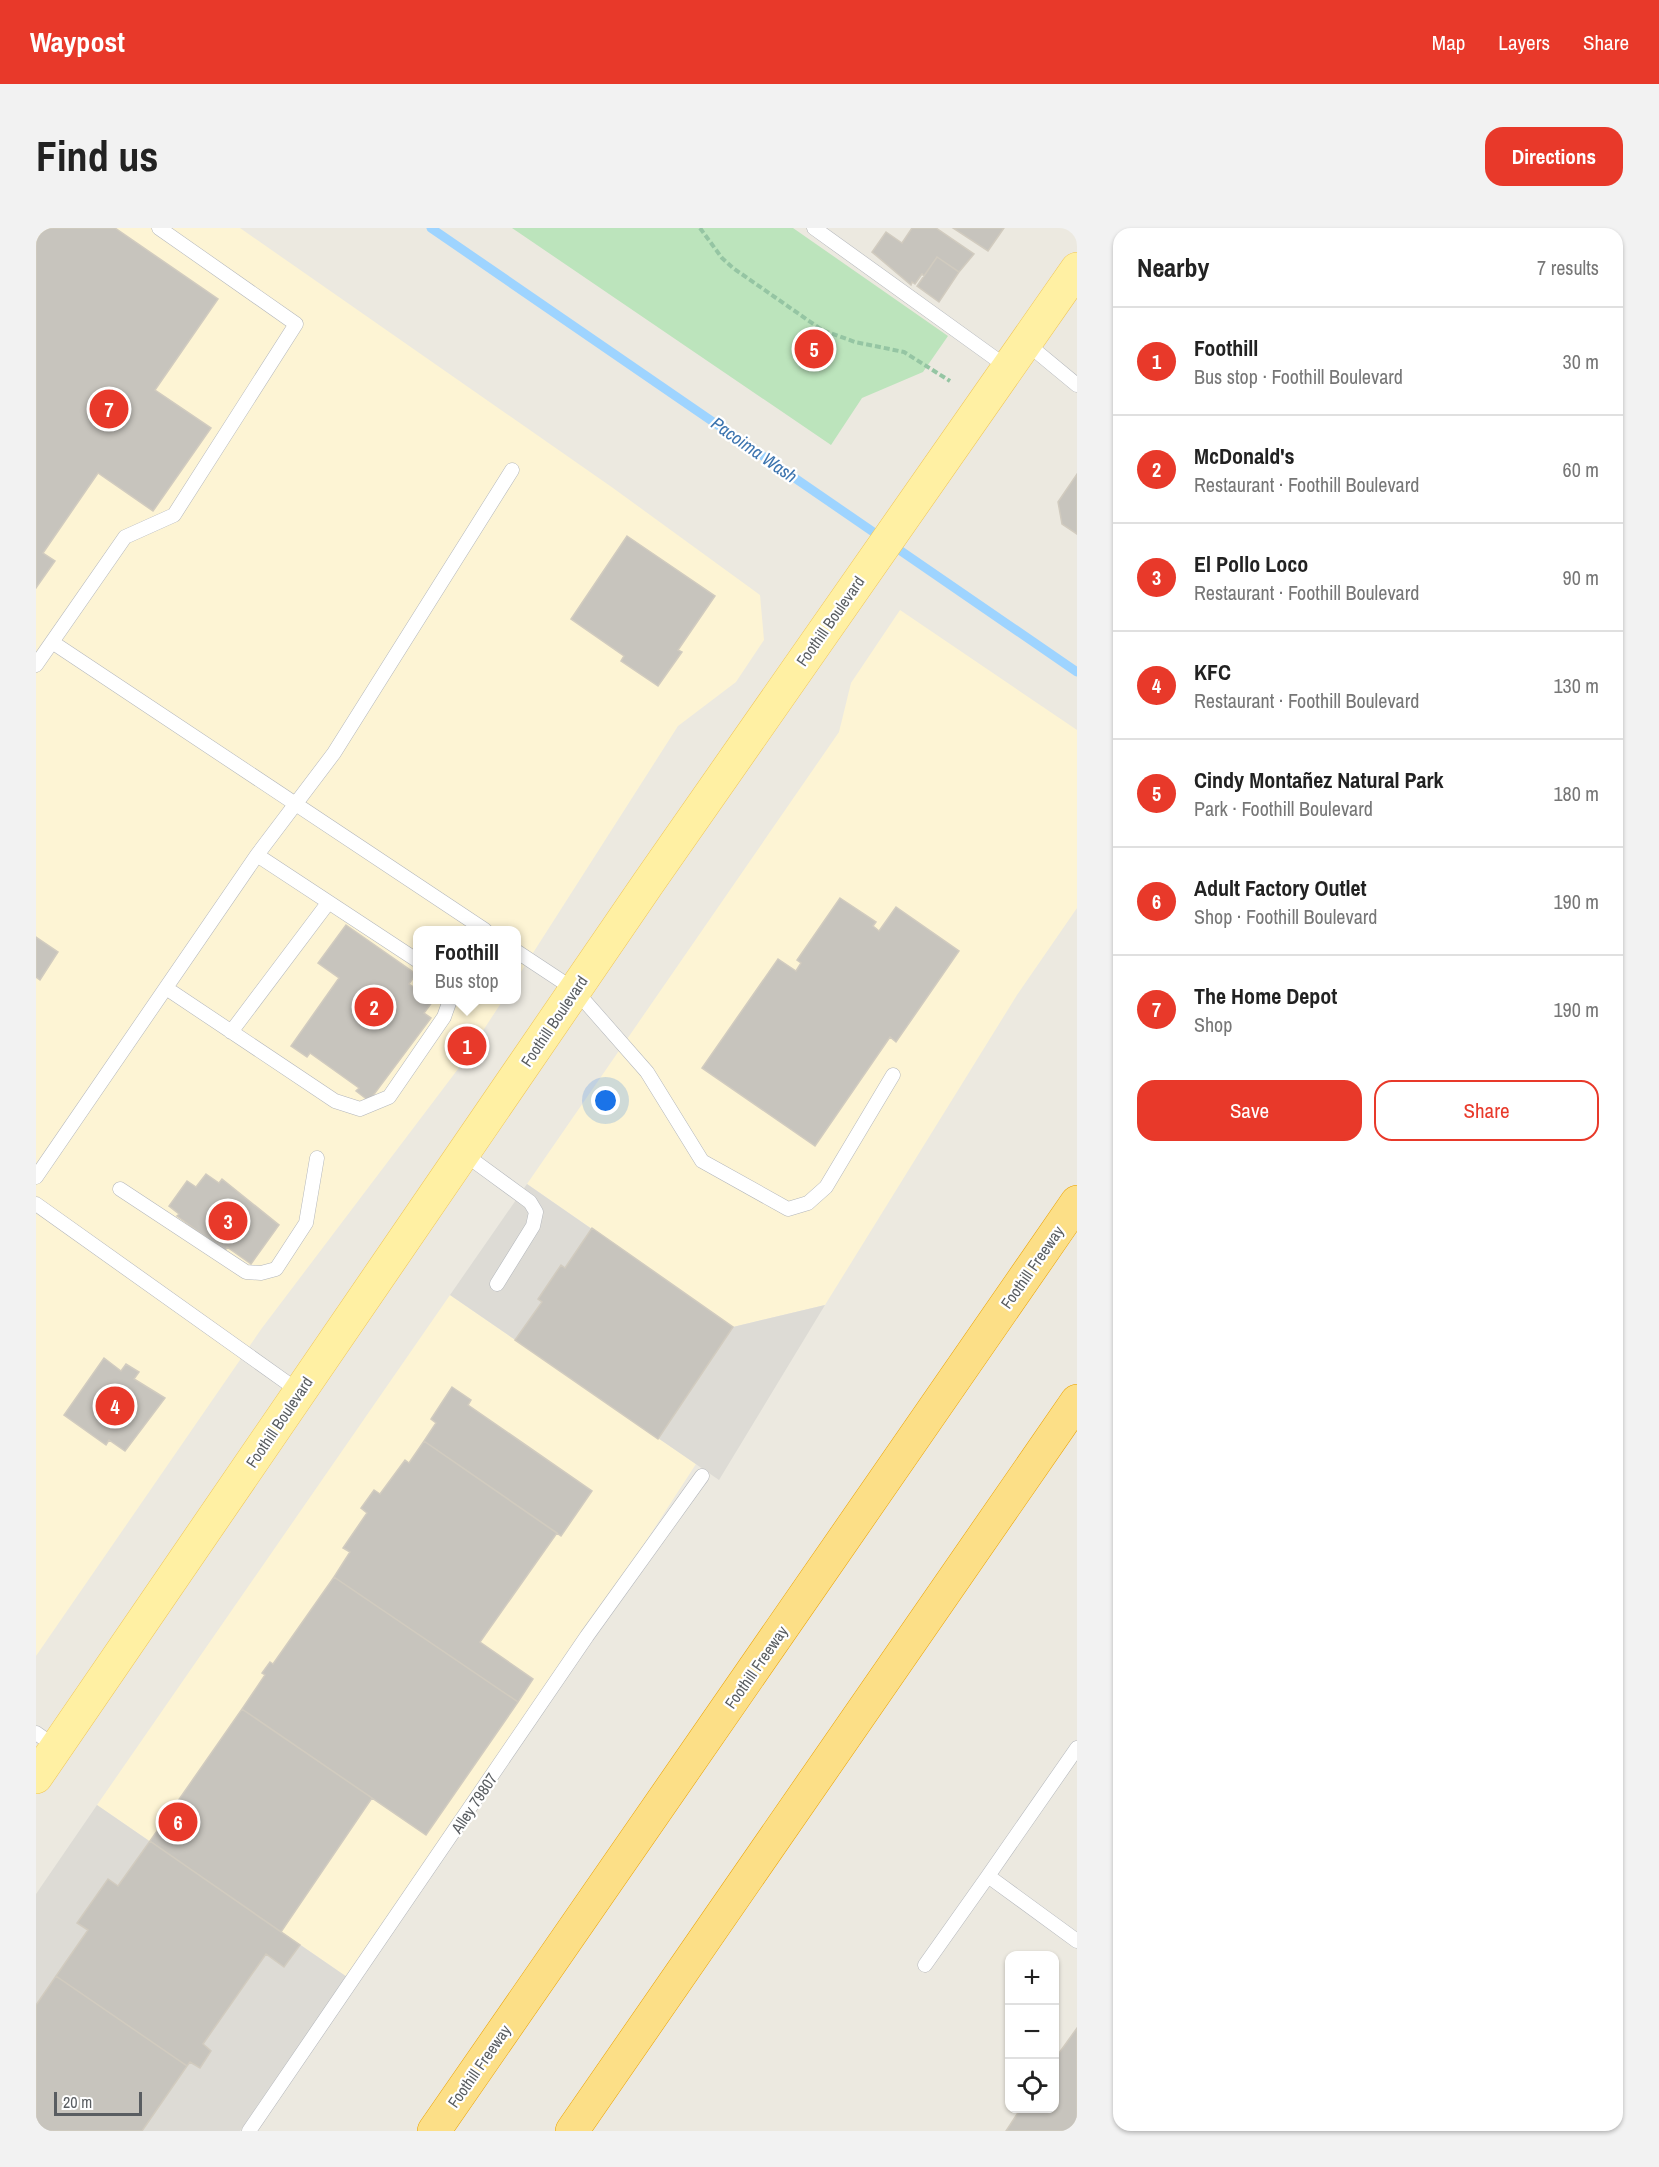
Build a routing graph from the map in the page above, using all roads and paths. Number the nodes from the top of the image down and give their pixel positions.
1 (159, 228) edge
2 (700, 228) edge
3 (814, 228) edge
4 (1077, 270) edge
5 (1016, 354) junction
6 (950, 381) dead end
7 (1077, 385) edge
8 (512, 470) dead end
9 (52, 642) junction
10 (36, 665) edge
11 (297, 804) junction
12 (257, 855) junction
13 (328, 903) junction
14 (479, 926) edge
15 (521, 954) edge
16 (413, 958) edge
17 (166, 988) junction
18 (575, 990) junction
19 (448, 1004) edge
20 (231, 1032) junction
21 (893, 1075) dead end
22 (463, 1153) junction
23 (317, 1158) dead end
24 (36, 1177) edge
25 (120, 1189) dead end
26 (1077, 1202) edge
27 (36, 1204) edge
28 (496, 1284) dead end
29 (300, 1392) junction
30 (1077, 1401) edge
31 (702, 1476) dead end
32 (46, 1740) edge
33 (1077, 1748) edge
34 (36, 1777) edge
35 (988, 1876) junction
36 (1077, 1941) edge
37 (925, 1965) dead end
38 (249, 2131) edge
39 (434, 2131) edge
40 (572, 2131) edge

1 - 9 lane
2 - 6 path
3 - 5 lane
4 - 5 main road, Foothill Boulevard
5 - 7 lane
5 - 18 main road, Foothill Boulevard
8 - 11 lane
9 - 10 lane
9 - 11 lane
11 - 12 lane
11 - 14 lane
12 - 13 lane
12 - 17 lane
13 - 16 lane
13 - 20 lane
15 - 18 lane
17 - 20 lane
17 - 24 lane
18 - 21 lane
18 - 22 main road, Foothill Boulevard
19 - 20 lane
22 - 28 lane
22 - 29 main road, Foothill Boulevard
23 - 25 lane
26 - 39 highway, Foothill Freeway
27 - 29 lane
29 - 32 main road, Foothill Boulevard
30 - 40 highway
31 - 38 lane, Alley 79807
32 - 34 main road, Foothill Boulevard
33 - 35 lane
35 - 36 lane
35 - 37 lane

